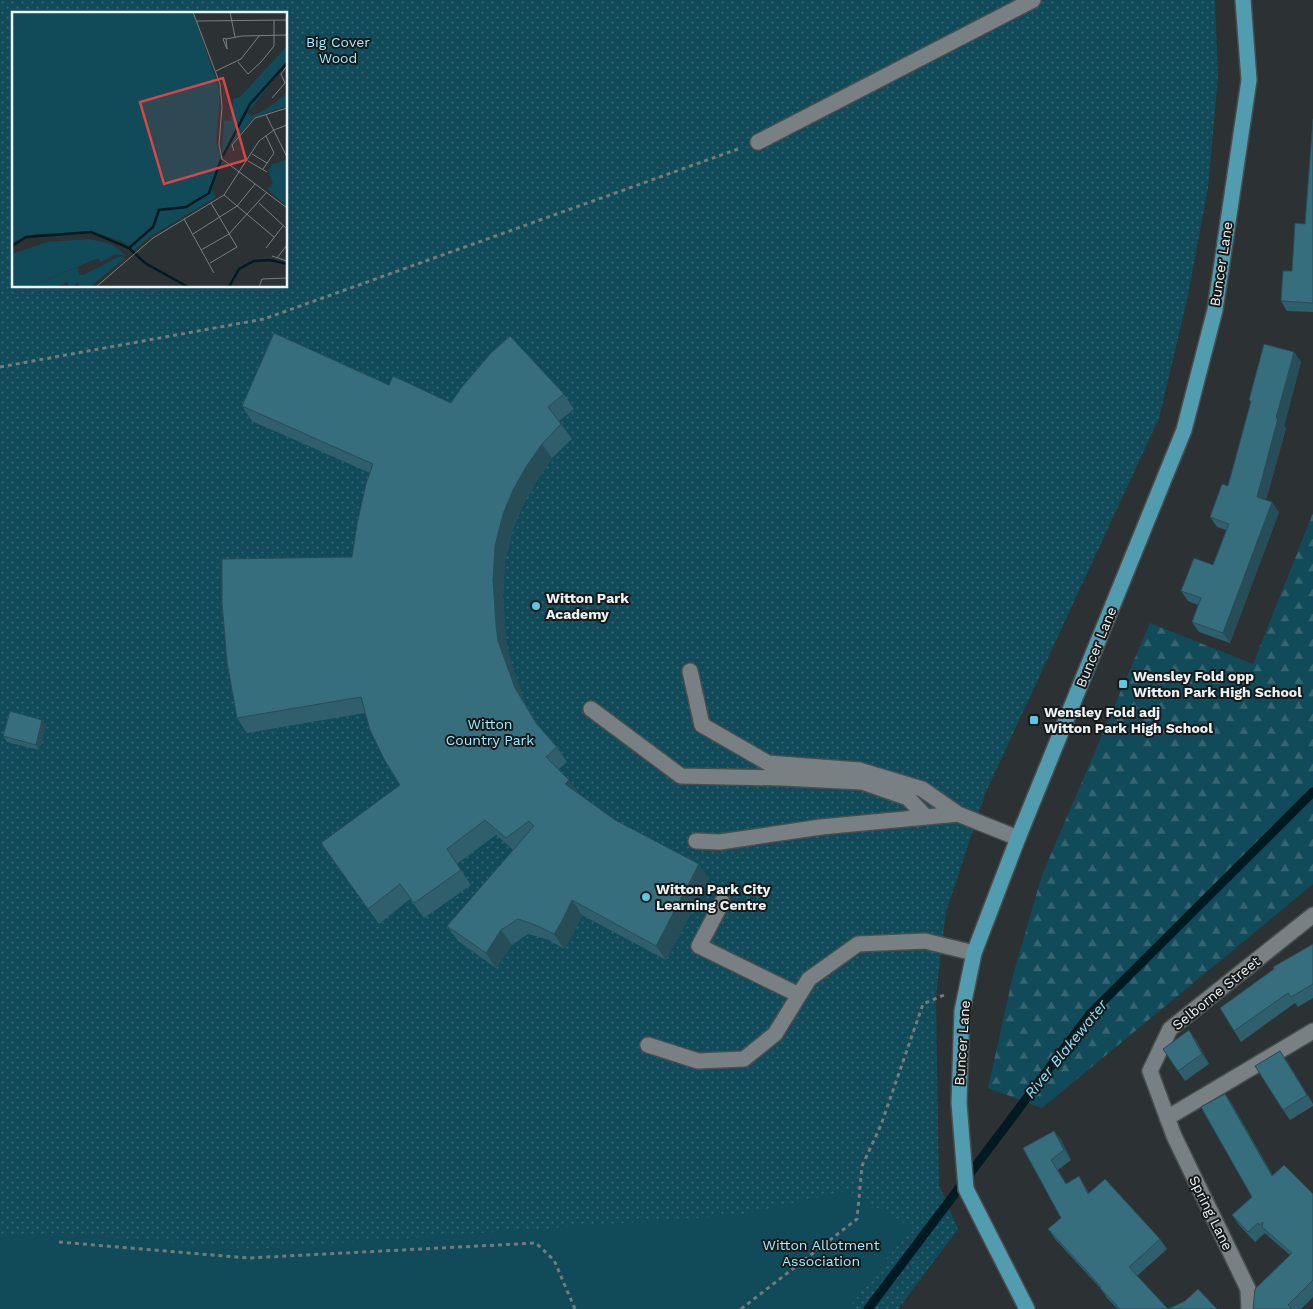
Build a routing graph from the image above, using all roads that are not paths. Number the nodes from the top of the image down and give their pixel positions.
1 (1033, 0) edge
2 (1243, 0) edge
3 (758, 142) road end
4 (690, 671) dead end
5 (591, 710) dead end
6 (958, 814) junction
7 (926, 818) junction
8 (1018, 838) junction
9 (696, 840) dead end
10 (722, 902) dead end
11 (1313, 915) edge
12 (974, 953) junction
13 (799, 995) junction
14 (1313, 1031) edge
15 (648, 1045) dead end
16 (1168, 1118) junction
17 (1027, 1309) edge
18 (1249, 1309) edge

1 - 3 street
2 - 8 main road, Buncer Lane
4 - 6 street
5 - 7 street
6 - 7 street
6 - 8 street
7 - 9 street
8 - 12 main road, Buncer Lane
10 - 13 street
11 - 16 street, Selborne Street
12 - 13 street
12 - 17 main road, Buncer Lane
13 - 15 street
14 - 16 street
16 - 18 street, Spring Lane

